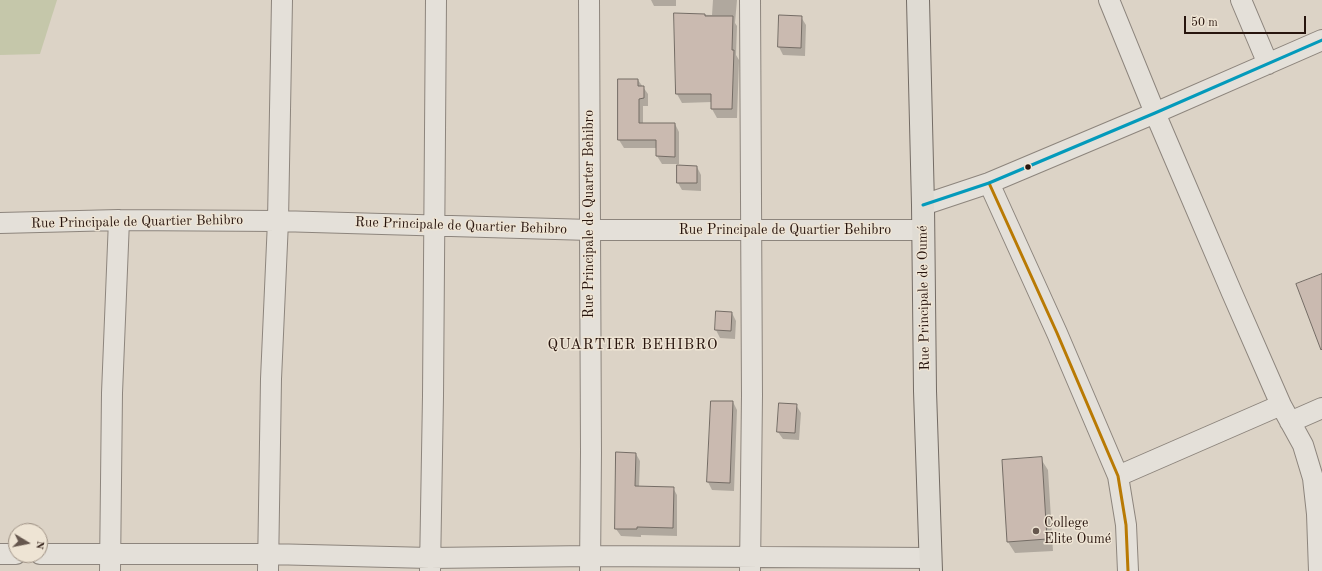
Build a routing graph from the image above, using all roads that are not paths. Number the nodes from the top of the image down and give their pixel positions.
1 (282, 0) edge
2 (436, 0) edge
3 (589, 0) edge
4 (750, 0) edge
5 (918, 0) edge
6 (1109, 0) edge
7 (1241, 0) edge
8 (1321, 43) edge
9 (1268, 64) junction
10 (1155, 114) junction
11 (989, 183) junction
12 (923, 205) junction
13 (119, 220) junction
14 (278, 220) junction
15 (0, 223) edge
16 (434, 225) junction
17 (590, 230) junction
18 (751, 230) junction
19 (922, 230) junction
20 (1322, 408) edge
21 (1286, 414) junction
22 (1118, 476) junction
23 (48, 555) edge
24 (109, 562) edge
25 (268, 563) edge
26 (430, 564) edge
27 (590, 564) edge
28 (750, 564) edge
29 (931, 565) edge
30 (1128, 571) edge
31 (1319, 571) edge

1 - 14 street
2 - 16 street
3 - 17 street, Rue Principale de Quarter Behibro
4 - 18 street
5 - 12 main road, Rue Principale de Oumé
6 - 10 street
7 - 9 street
8 - 9 street
9 - 10 street
10 - 11 street
10 - 21 street
11 - 12 street
11 - 22 street
12 - 19 main road, Rue Principale de Oumé
13 - 14 street, Rue Principale de Quartier Behibro
13 - 15 street, Rue Principale de Quartier Behibro
13 - 24 street
14 - 16 street, Rue Principale de Quartier Behibro
14 - 25 street
16 - 17 street, Rue Principale de Quartier Behibro
16 - 26 street
17 - 18 street, Rue Principale de Quartier Behibro
17 - 27 street, Rue Principale de Quarter Behibro
18 - 19 street, Rue Principale de Quartier Behibro
18 - 28 street
19 - 29 main road, Rue Principale de Oumé
20 - 21 street
21 - 22 street
21 - 31 street
22 - 30 street
23 - 24 street
24 - 25 street
25 - 26 street
26 - 27 street
27 - 28 street
28 - 29 street

